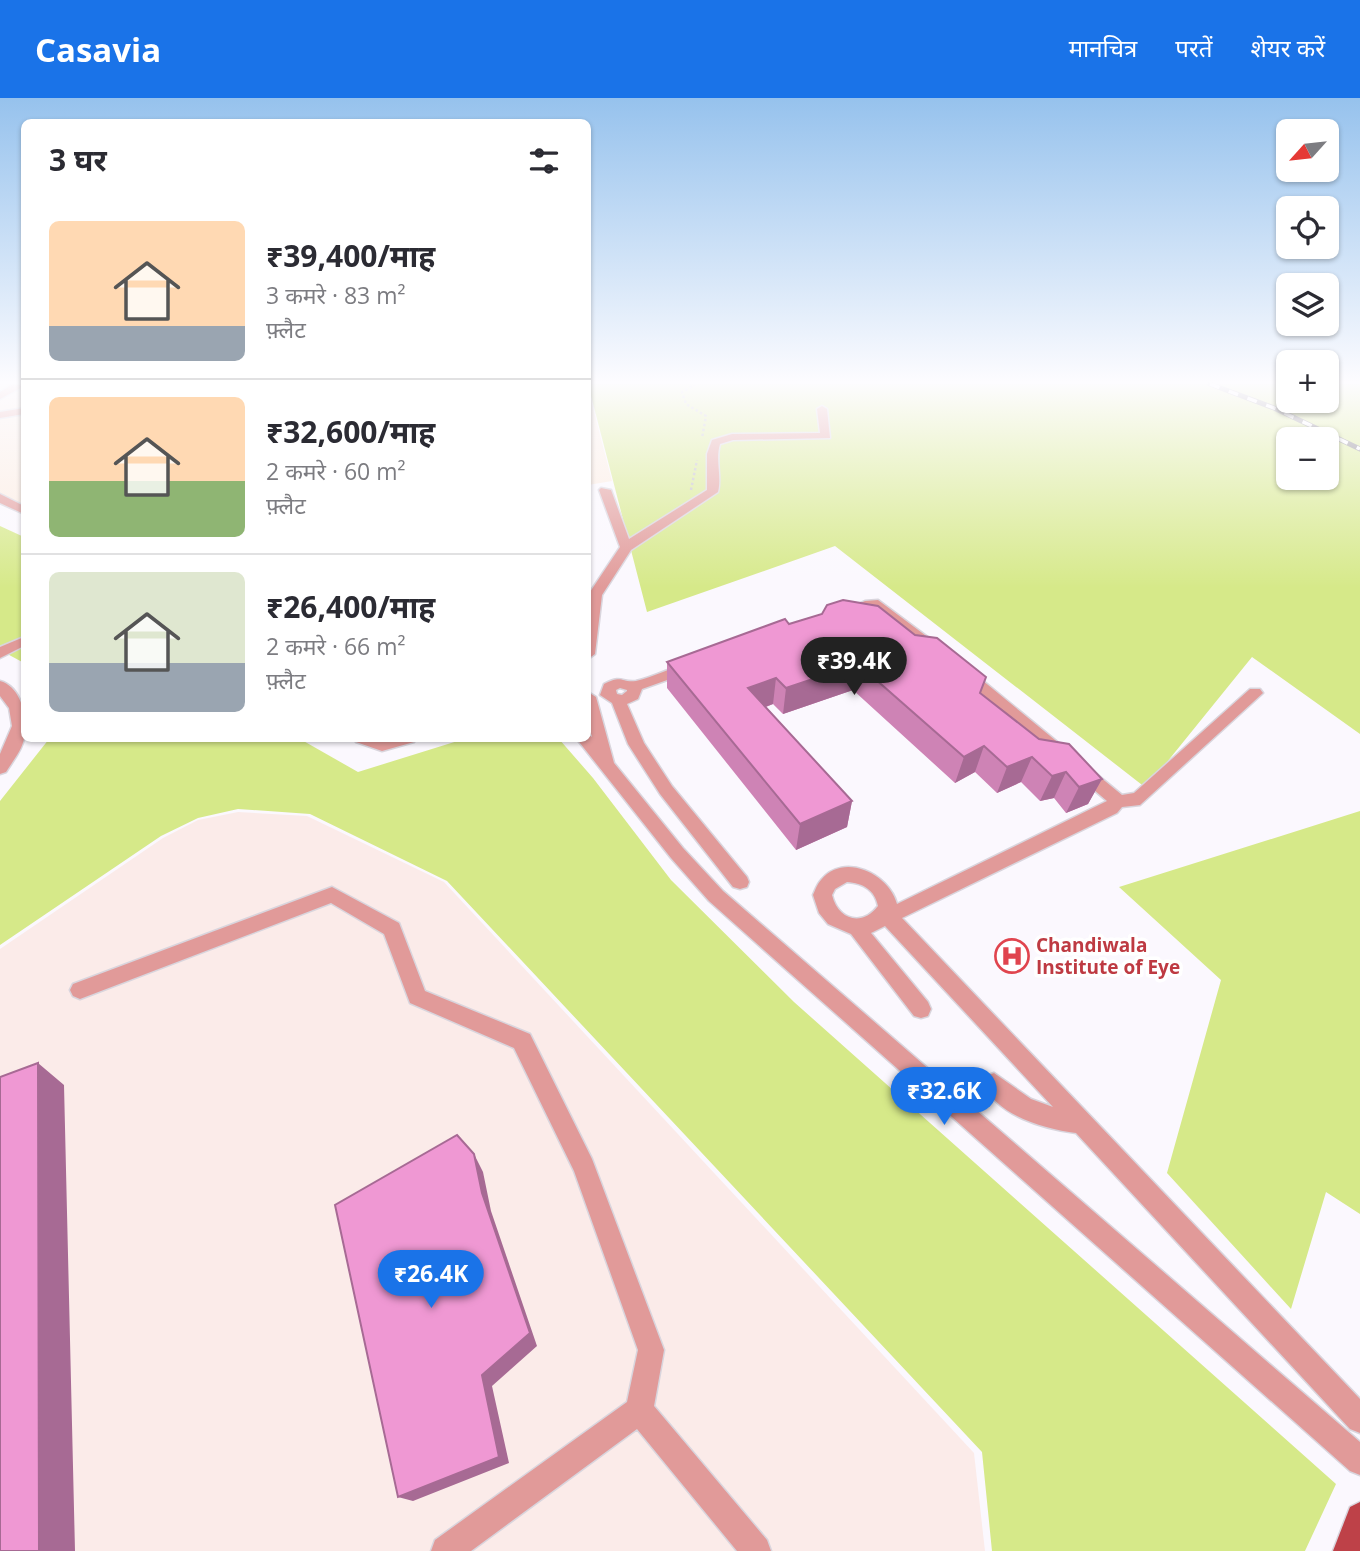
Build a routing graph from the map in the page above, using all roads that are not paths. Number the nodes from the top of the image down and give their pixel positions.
1 (713, 452) edge
2 (605, 490) dead end
3 (0, 498) edge
4 (21, 509) edge
5 (626, 547) junction
6 (591, 611) edge
7 (830, 618) edge
8 (21, 642) edge
9 (0, 653) edge
10 (699, 664) edge
11 (0, 686) edge
12 (591, 689) edge
13 (1255, 693) dead end
14 (613, 696) junction
15 (591, 704) edge
16 (591, 710) edge
17 (21, 719) edge
18 (21, 727) edge
19 (374, 742) edge
20 (394, 742) edge
21 (587, 742) edge
22 (0, 768) edge
23 (609, 769) junction
24 (1118, 801) junction
25 (716, 852) junction
26 (687, 864) junction
27 (740, 882) dead end
28 (887, 914) junction
29 (858, 928) junction
30 (80, 990) dead end
31 (921, 1009) dead end
32 (994, 1083) dead end
33 (1080, 1122) junction
34 (639, 1410) junction
35 (1360, 1419) edge
36 (1360, 1461) edge
37 (1360, 1517) edge
38 (446, 1551) edge
39 (756, 1551) edge
40 (1348, 1551) edge

1 - 5 street
2 - 5 street
3 - 4 street
5 - 6 street
7 - 24 street
8 - 9 street
10 - 14 street
11 - 17 street
12 - 14 street
13 - 24 street
14 - 15 street
14 - 25 street
16 - 23 street
18 - 22 street
19 - 20 street
21 - 23 street
23 - 26 street
24 - 28 street
25 - 26 street
25 - 27 street
26 - 36 street
28 - 29 street
28 - 29 street
28 - 33 street
29 - 31 street
30 - 34 street
32 - 33 street
33 - 35 street
34 - 38 street
34 - 39 street
37 - 40 main road

